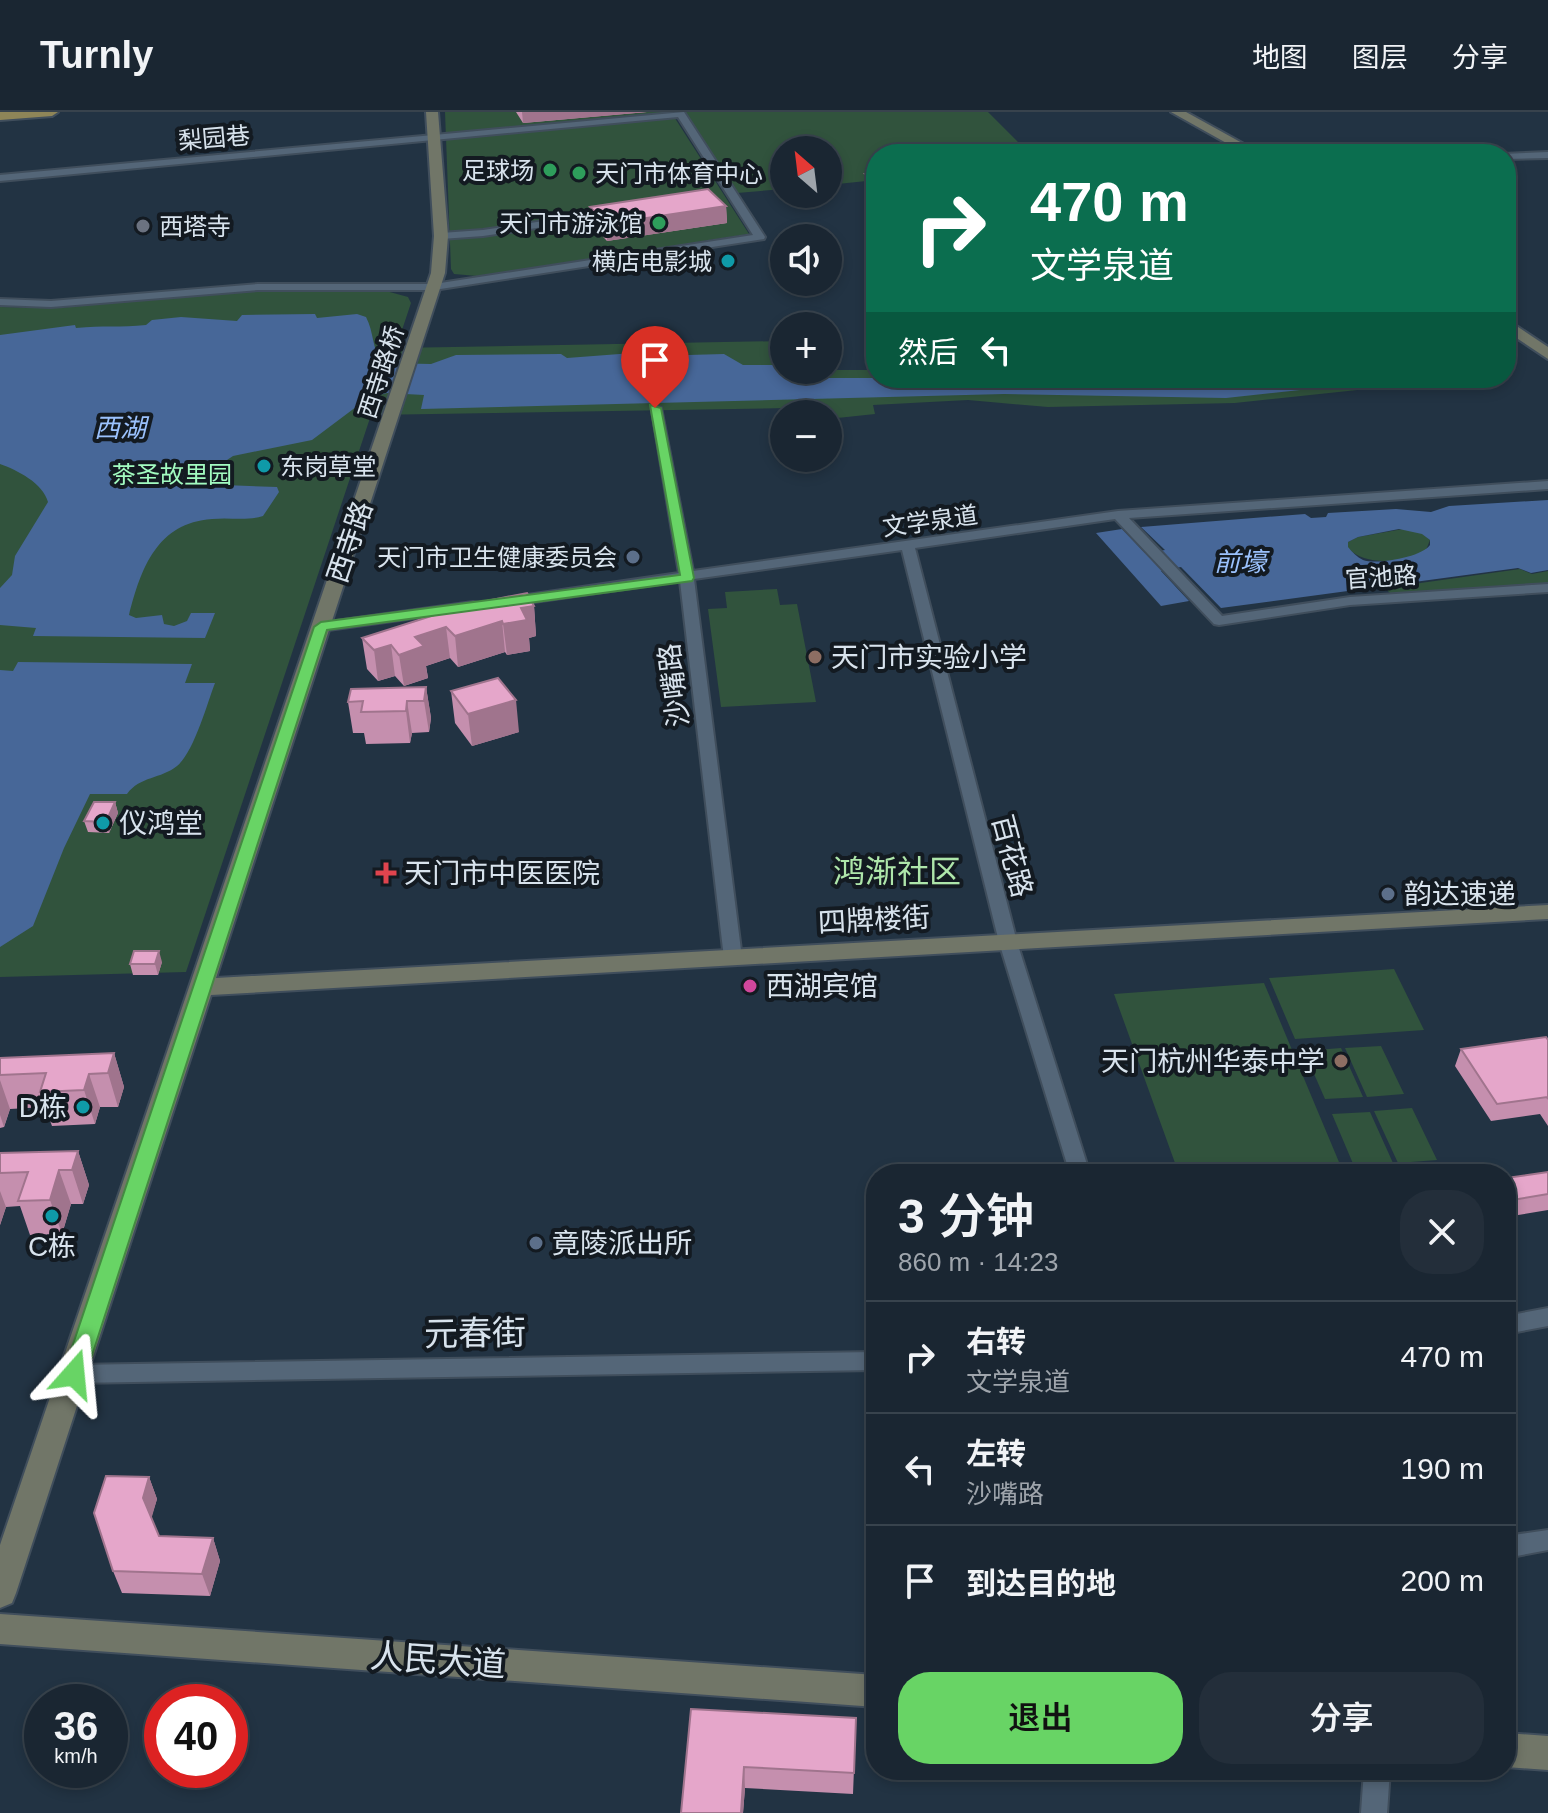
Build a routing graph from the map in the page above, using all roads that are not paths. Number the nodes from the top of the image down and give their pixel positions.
1 (52, 112) edge
2 (432, 112) edge
3 (1177, 112) edge
4 (680, 113) edge
5 (2, 114) edge
6 (432, 138) junction
7 (1237, 144) edge
8 (1548, 155) edge
9 (1516, 156) edge
10 (0, 178) edge
11 (733, 196) junction
12 (720, 198) edge
13 (628, 212) edge
14 (441, 236) junction
15 (434, 287) junction
16 (0, 302) edge
17 (1516, 331) edge
18 (1544, 351) edge
19 (655, 408) dead end
20 (381, 448) joint
21 (1548, 485) edge
22 (1118, 515) junction
23 (908, 547) junction
24 (687, 578) junction
25 (1548, 588) edge
26 (321, 627) junction
27 (1548, 912) edge
28 (1008, 942) junction
29 (733, 958) junction
30 (203, 987) junction
31 (1077, 1164) edge
32 (1548, 1317) edge
33 (1516, 1323) edge
34 (866, 1361) edge
35 (74, 1374) junction
36 (1548, 1540) edge
37 (1516, 1545) edge
38 (0, 1593) edge
39 (0, 1629) edge
40 (0, 1643) edge
41 (866, 1690) edge
42 (866, 1704) edge
43 (1516, 1735) edge
44 (1548, 1737) edge
45 (1516, 1751) edge
46 (1548, 1753) edge
47 (1376, 1780) edge
48 (1374, 1813) edge

1 - 5 main road
2 - 6 street
3 - 7 street
4 - 6 street, 梨园巷
4 - 11 street
6 - 10 street, 梨园巷
6 - 14 street
8 - 9 street
11 - 12 street
11 - 15 street
13 - 14 street
14 - 15 street
15 - 16 street
15 - 20 street, 西寺路桥
17 - 18 street
19 - 24 street, 沙嘴路
20 - 26 street, 西寺路
21 - 22 street, 文学泉道
22 - 23 street, 文学泉道
22 - 25 street, 官池路
23 - 24 street, 文学泉道
23 - 28 street, 百花路
24 - 26 street, 文学泉道
24 - 29 street, 沙嘴路
26 - 30 street, 西寺路
27 - 28 street, 四牌楼街
28 - 29 street, 四牌楼街
28 - 31 street, 百花路
29 - 30 street, 四牌楼街
30 - 35 street, 西寺路
32 - 33 street
34 - 35 street, 元春街
35 - 38 street, 西寺路
36 - 37 street
39 - 41 street, 人民大道
40 - 42 street, 人民大道
43 - 44 street
45 - 46 street
47 - 48 street

